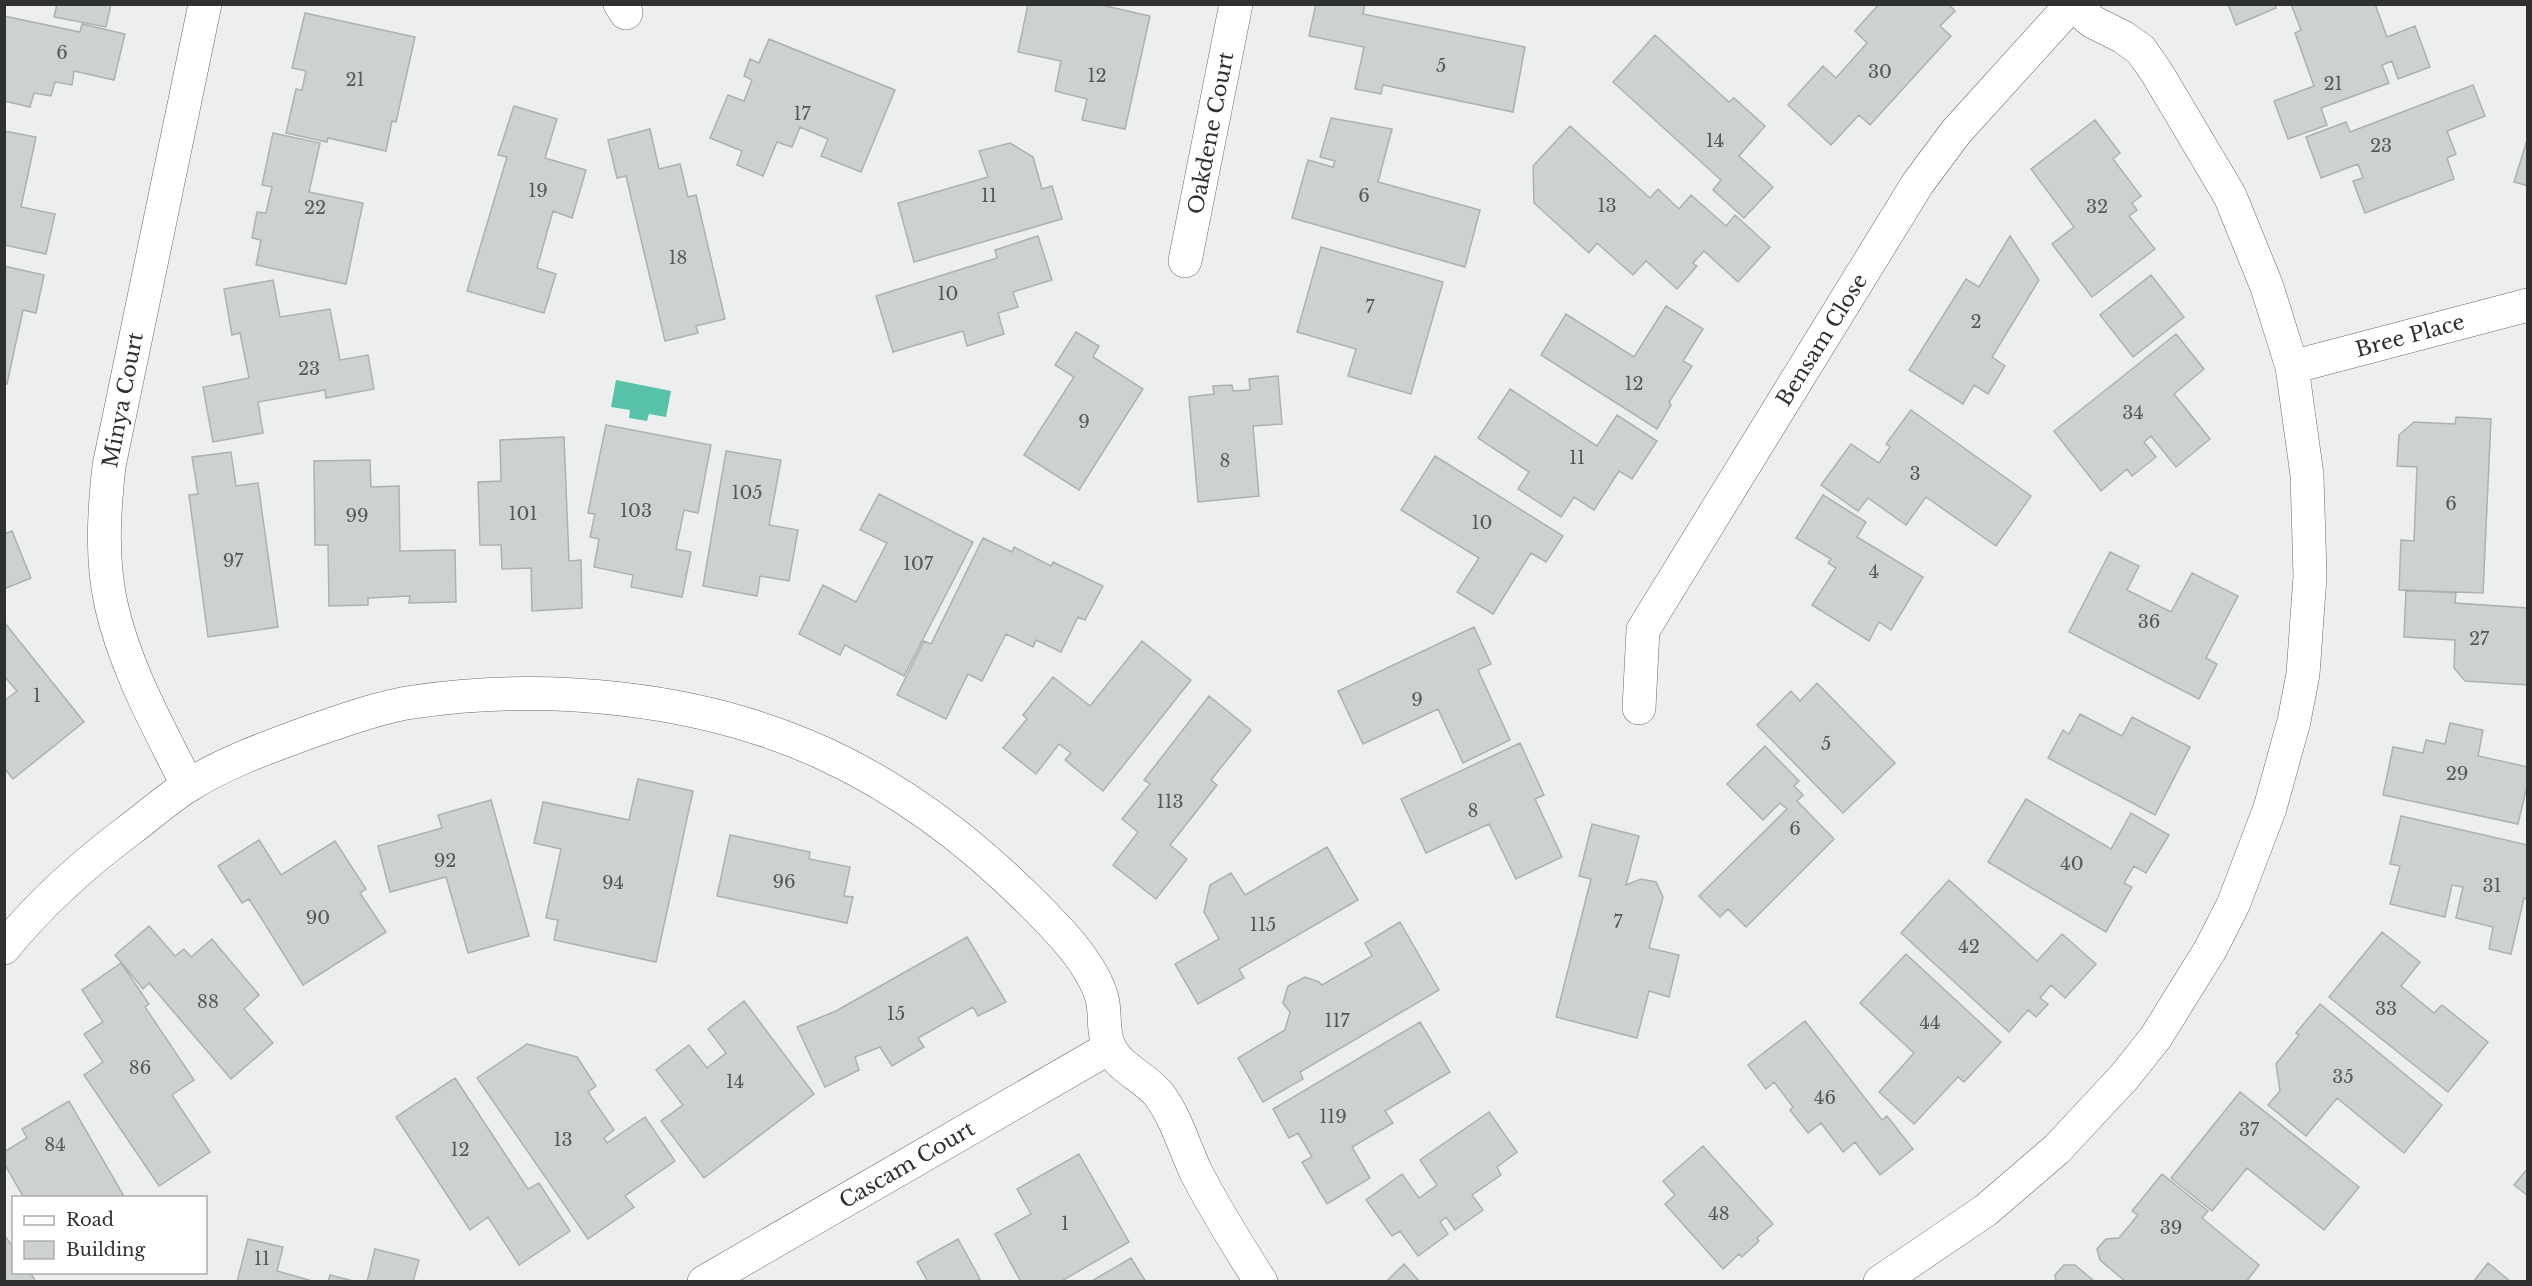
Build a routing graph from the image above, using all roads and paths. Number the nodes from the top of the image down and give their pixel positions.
1 (205, 4) edge
2 (1236, 4) edge
3 (2071, 5) edge
4 (1185, 261) dead end
5 (2528, 305) edge
6 (2292, 367) junction
7 (1639, 708) dead end
8 (188, 786) junction
9 (4, 948) edge
10 (1109, 1048) junction
11 (704, 1281) edge
12 (1261, 1281) edge
13 (1880, 1281) edge

1 - 8 street, Minya Court
2 - 4 street, Oakdene Court
3 - 6 street
3 - 7 street, Bensam Close
5 - 6 street, Bree Place
6 - 13 street
8 - 9 street
8 - 10 street
10 - 11 street, Cascam Court
10 - 12 street

